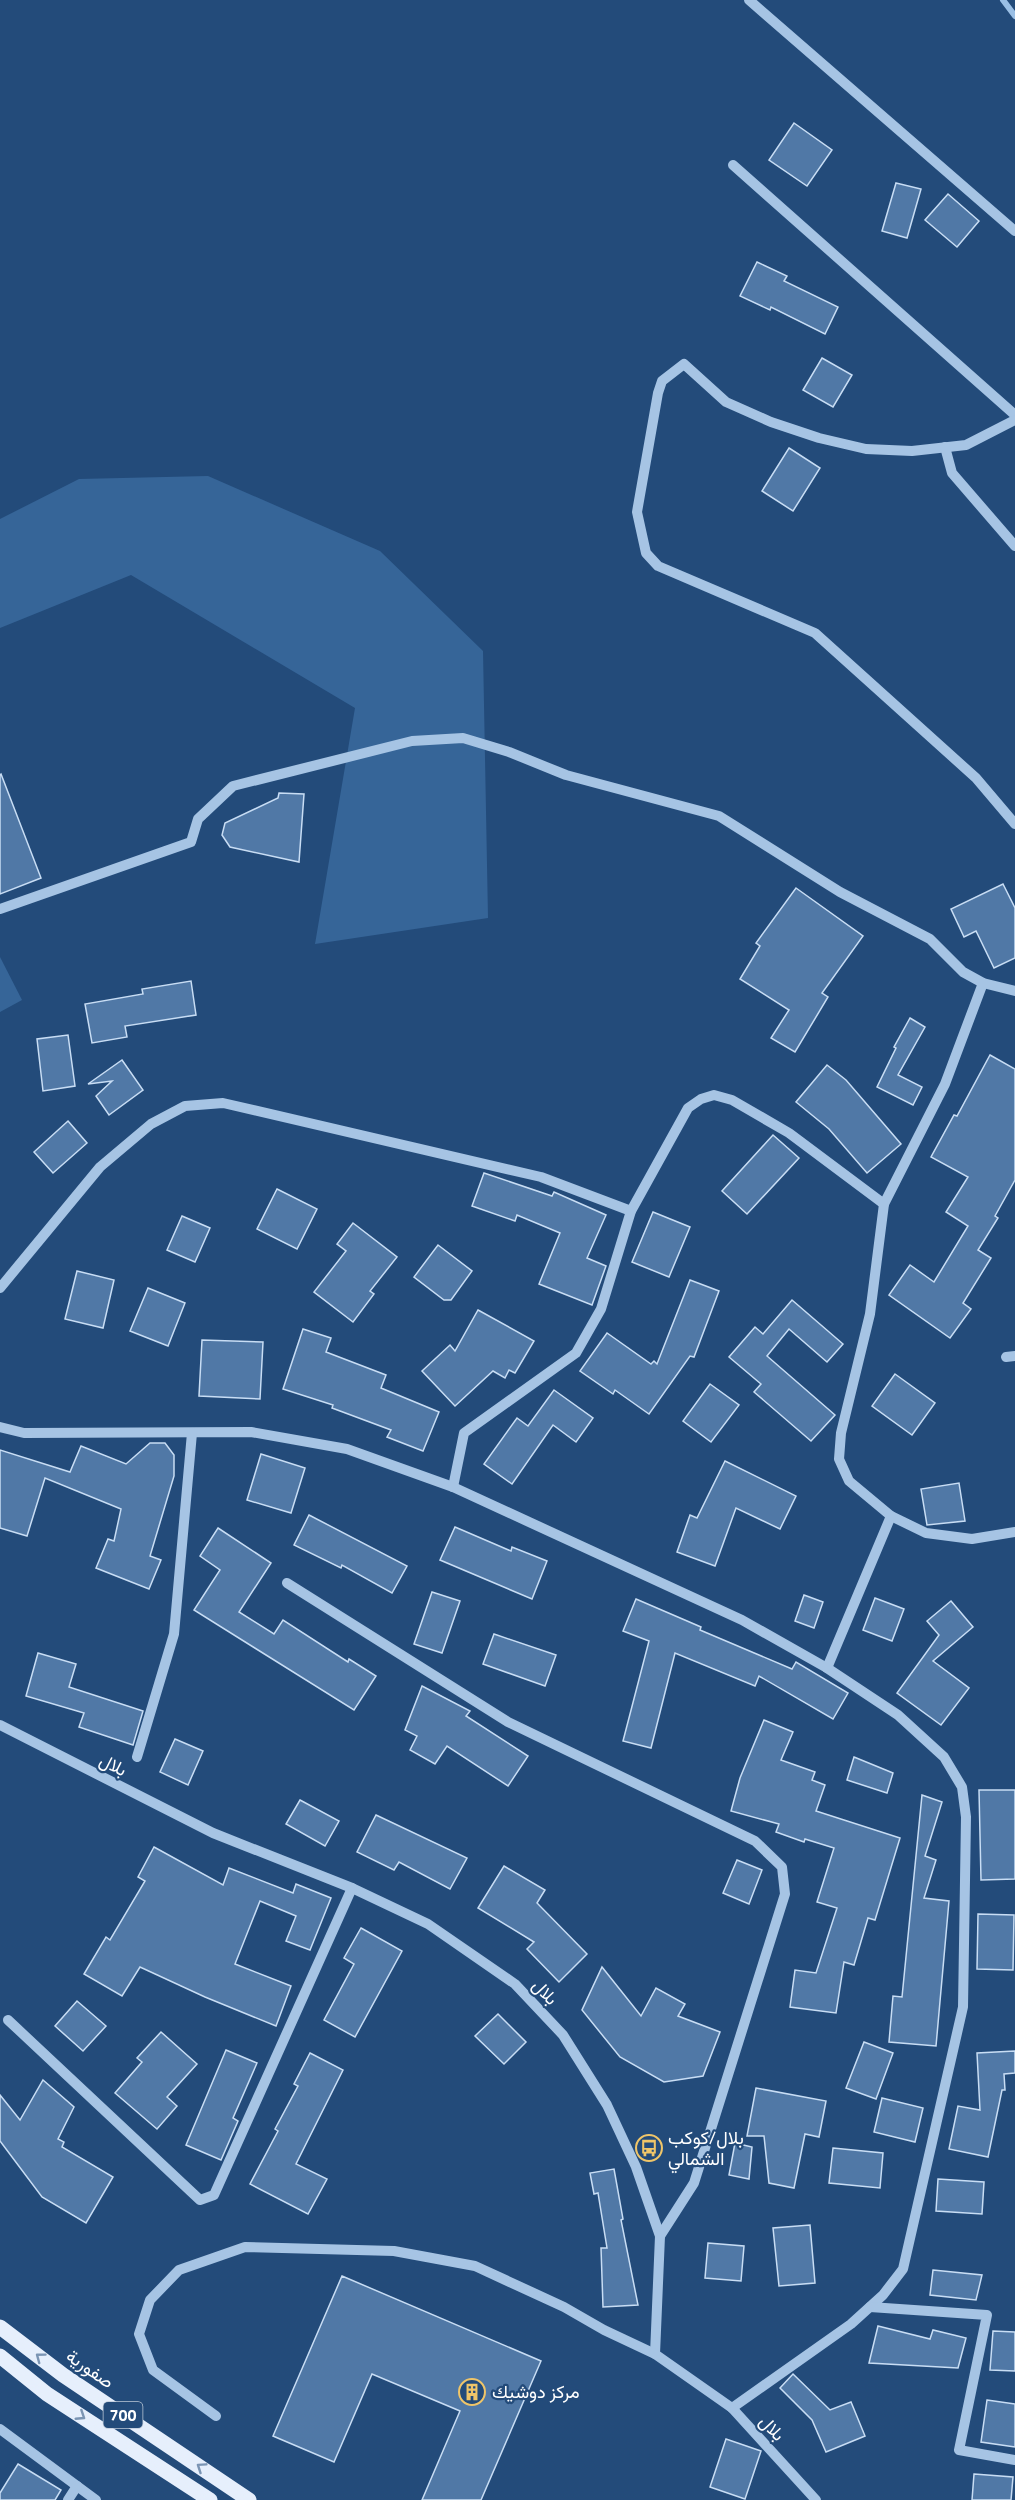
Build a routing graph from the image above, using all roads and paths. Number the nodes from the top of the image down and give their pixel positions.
1 (749, 0) edge
2 (733, 165) dead end
3 (1015, 231) edge
4 (1015, 415) edge
5 (1015, 420) edge
6 (945, 447) junction
7 (1015, 546) edge
8 (1015, 824) edge
9 (0, 909) edge
10 (983, 983) junction
11 (1015, 991) edge
12 (884, 1204) junction
13 (631, 1211) junction
14 (0, 1288) edge
15 (0, 1427) edge
16 (192, 1433) junction
17 (453, 1487) junction
18 (891, 1516) junction
19 (1015, 1532) edge
20 (287, 1583) dead end
21 (826, 1668) junction
22 (0, 1725) edge
23 (137, 1757) dead end
24 (352, 1888) junction
25 (8, 2020) dead end
26 (660, 2236) junction
27 (870, 2307) junction
28 (0, 2327) edge
29 (655, 2354) junction
30 (0, 2356) edge
31 (732, 2408) junction
32 (216, 2416) dead end
33 (0, 2429) edge
34 (1015, 2460) edge
35 (77, 2486) junction
36 (68, 2500) edge
37 (96, 2500) edge
38 (210, 2500) edge
39 (249, 2500) edge
40 (816, 2500) edge

1 - 3 street
2 - 4 street
5 - 6 street
6 - 7 street
6 - 8 street
9 - 10 street
10 - 11 street
10 - 12 street
12 - 13 street
12 - 18 street
13 - 14 street
13 - 17 street
15 - 16 street
16 - 17 street
16 - 23 street
17 - 21 street
18 - 19 street
18 - 21 street
20 - 26 street
21 - 27 street
22 - 24 street, بلال
24 - 25 street
24 - 26 street, بلال
26 - 29 street, بلال
27 - 31 street
27 - 34 street
39 -> 28 main road, صفورية / 700
29 - 31 street, بلال
29 - 32 street
30 -> 38 main road, 700
31 - 40 street, بلال
33 - 35 street
35 - 36 street
35 - 37 street

